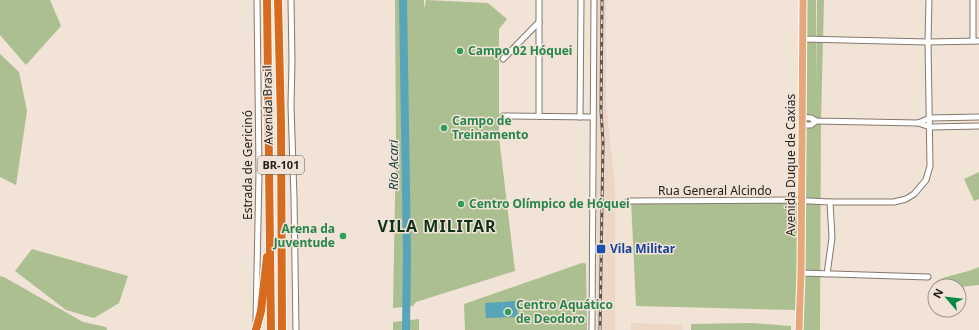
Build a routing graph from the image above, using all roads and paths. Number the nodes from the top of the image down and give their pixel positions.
1 (257, 0) edge
2 (267, 0) edge
3 (278, 0) edge
4 (291, 0) edge
5 (539, 0) edge
6 (582, 0) edge
7 (594, 0) edge
8 (803, 0) edge
9 (929, 0) edge
10 (973, 0) edge
11 (539, 22) junction
12 (803, 38) junction
13 (973, 41) junction
14 (979, 41) edge
15 (928, 42) junction
16 (503, 59) dead end
17 (503, 116) dead end
18 (539, 116) junction
19 (580, 117) junction
20 (802, 117) junction
21 (977, 117) edge
22 (593, 118) junction
23 (930, 118) junction
24 (816, 121) junction
25 (918, 123) junction
26 (802, 125) junction
27 (977, 126) edge
28 (930, 127) junction
29 (628, 201) dead end
30 (801, 201) junction
31 (830, 202) junction
32 (270, 236) junction
33 (801, 274) junction
34 (827, 274) junction
35 (928, 277) dead end
36 (256, 330) edge
37 (271, 330) edge
38 (282, 330) edge
39 (296, 330) edge
40 (592, 330) edge
41 (799, 330) edge

1 - 36 street, Estrada de Gericinó
2 - 32 highway, Avenida Brasil / BR-101
3 - 38 highway, Avenida Brasil / BR-101
4 - 39 street
5 - 11 street
6 - 19 street
7 - 22 street
8 - 12 main road, Avenida Duque de Caxias
9 - 15 street
10 - 13 street
11 - 16 street
11 - 18 street
12 - 15 street
12 - 20 main road, Avenida Duque de Caxias
13 - 14 street
13 - 15 street
15 - 23 street
17 - 18 street
18 - 19 street
19 - 22 street
20 - 24 street
20 - 26 main road, Avenida Duque de Caxias
21 - 23 street
21 - 27 street
22 - 40 street
23 - 25 street
23 - 28 street
24 - 25 street
24 - 26 street
25 - 28 street
26 - 30 main road, Avenida Duque de Caxias
27 - 28 street
28 - 31 street, Rua General Alcindo
29 - 30 street, Rua General Alcindo
30 - 31 street, Rua General Alcindo
30 - 33 main road, Avenida Duque de Caxias
31 - 34 street
32 - 36 highway
32 - 37 highway, Avenida Brasil / BR-101
33 - 34 street
33 - 41 main road, Avenida Duque de Caxias
34 - 35 street

